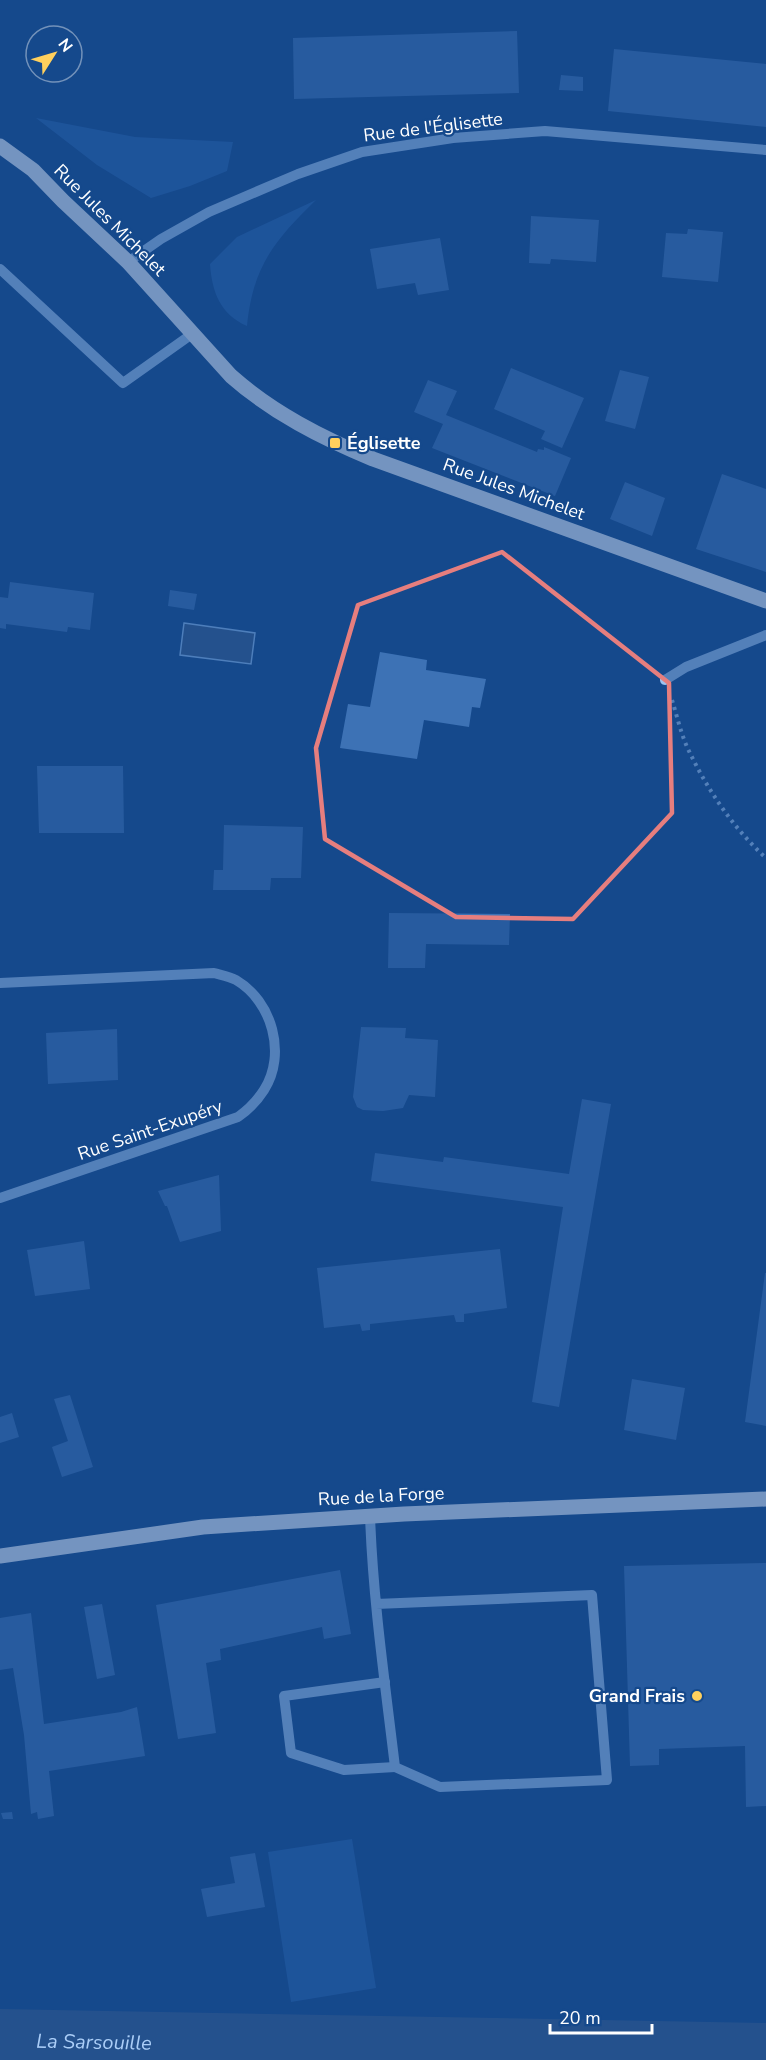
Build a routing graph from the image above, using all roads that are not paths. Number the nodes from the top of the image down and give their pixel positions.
1 (0, 146) edge
2 (766, 150) edge
3 (128, 262) junction
4 (0, 268) edge
5 (192, 334) junction
6 (766, 601) edge
7 (766, 635) edge
8 (665, 680) road end
9 (0, 983) edge
10 (0, 1198) edge
11 (766, 1499) edge
12 (370, 1516) junction
13 (0, 1556) edge
14 (376, 1604) junction
15 (386, 1682) junction
16 (395, 1767) junction

1 - 3 main road, Rue Jules Michelet
2 - 3 street, Rue de l'Églisette
3 - 5 main road, Rue Jules Michelet
4 - 5 street
5 - 6 main road, Rue Jules Michelet
7 - 8 street
9 - 10 street, Rue Saint-Exupéry
11 - 12 main road, Rue de la Forge
12 - 13 main road, Rue de la Forge
12 - 14 street
14 - 15 street
14 - 16 street
15 - 16 street
15 - 16 street

